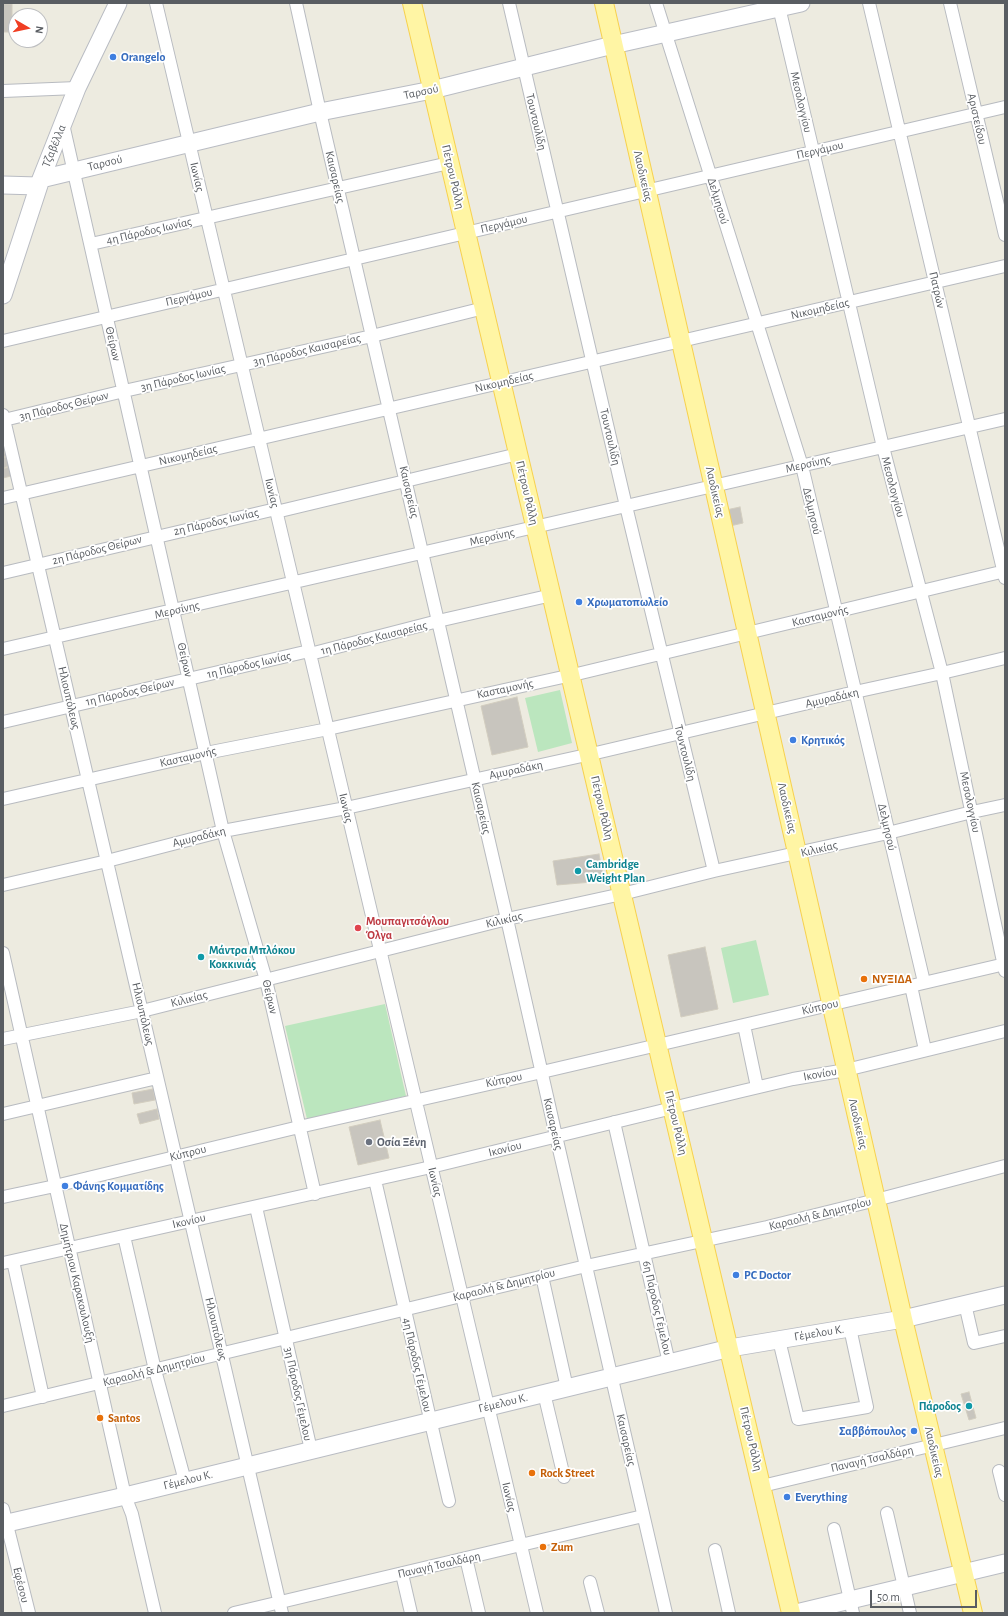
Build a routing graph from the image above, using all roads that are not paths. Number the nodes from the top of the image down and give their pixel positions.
1 (118, 3) edge
2 (156, 3) edge
3 (296, 3) edge
4 (412, 3) edge
5 (509, 3) edge
6 (604, 3) edge
7 (656, 3) edge
8 (801, 3) edge
9 (869, 3) edge
10 (950, 3) edge
11 (778, 6) edge
12 (666, 33) junction
13 (614, 45) junction
14 (524, 68) junction
15 (77, 88) junction
16 (432, 90) junction
17 (3, 91) edge
18 (1005, 107) edge
19 (320, 112) junction
20 (976, 113) junction
21 (63, 124) junction
22 (899, 131) junction
23 (189, 143) junction
24 (813, 152) junction
25 (450, 163) junction
26 (74, 170) junction
27 (710, 176) junction
28 (39, 182) junction
29 (3, 185) edge
30 (338, 189) junction
31 (646, 190) junction
32 (1000, 195) edge
33 (558, 211) junction
34 (207, 218) junction
35 (466, 232) junction
36 (1005, 235) edge
37 (90, 244) junction
38 (354, 258) junction
39 (1005, 266) edge
40 (935, 282) junction
41 (223, 289) junction
42 (3, 295) edge
43 (848, 302) junction
44 (484, 308) junction
45 (107, 316) junction
46 (756, 324) junction
47 (372, 336) junction
48 (3, 341) edge
49 (680, 341) junction
50 (592, 362) junction
51 (241, 365) junction
52 (501, 382) junction
53 (124, 392) junction
54 (389, 408) junction
55 (4, 418) edge
56 (1005, 419) edge
57 (969, 427) junction
58 (259, 439) junction
59 (883, 448) junction
60 (518, 454) junction
61 (141, 466) junction
62 (802, 466) junction
63 (406, 480) junction
64 (714, 486) junction
65 (21, 494) junction
66 (3, 498) edge
67 (626, 506) junction
68 (276, 510) junction
69 (536, 527) junction
70 (157, 536) junction
71 (422, 553) junction
72 (38, 565) junction
73 (3, 573) edge
74 (1004, 574) edge
75 (293, 583) junction
76 (921, 592) junction
77 (552, 596) junction
78 (173, 610) junction
79 (836, 612) junction
80 (438, 622) junction
81 (747, 634) junction
82 (55, 637) junction
83 (3, 649) edge
84 (309, 653) junction
85 (661, 653) junction
86 (1005, 658) edge
87 (942, 673) junction
88 (570, 675) junction
89 (189, 679) junction
90 (855, 692) junction
91 (456, 700) junction
92 (71, 706) junction
93 (765, 714) junction
94 (3, 722) edge
95 (328, 729) junction
96 (680, 733) junction
97 (206, 753) junction
98 (589, 754) junction
99 (474, 779) junction
100 (88, 780) junction
101 (3, 799) edge
102 (1005, 805) edge
103 (346, 808) junction
104 (972, 812) junction
105 (223, 831) junction
106 (888, 833) junction
107 (797, 854) junction
108 (107, 861) junction
109 (714, 871) junction
110 (3, 885) edge
111 (622, 894) junction
112 (507, 919) junction
113 (380, 951) junction
114 (4, 958) edge
115 (1004, 967) edge
116 (266, 980) junction
117 (924, 982) junction
118 (911, 986) junction
119 (831, 1004) junction
120 (142, 1011) junction
121 (744, 1025) junction
122 (1005, 1031) edge
123 (22, 1035) junction
124 (3, 1039) edge
125 (658, 1045) junction
126 (925, 1050) junction
127 (846, 1070) junction
128 (542, 1072) junction
129 (157, 1078) junction
130 (757, 1087) junction
131 (416, 1100) junction
132 (38, 1106) junction
133 (673, 1109) junction
134 (3, 1114) edge
135 (614, 1122) junction
136 (299, 1126) junction
137 (556, 1136) junction
138 (176, 1156) junction
139 (1005, 1166) edge
140 (431, 1167) junction
141 (375, 1180) junction
142 (55, 1186) junction
143 (315, 1194) junction
144 (3, 1197) edge
145 (876, 1200) junction
146 (256, 1207) junction
147 (191, 1221) junction
148 (124, 1236) junction
149 (704, 1240) junction
150 (70, 1249) junction
151 (644, 1253) junction
152 (8, 1262) edge
153 (586, 1266) junction
154 (542, 1276) junction
155 (1005, 1295) edge
156 (462, 1296) junction
157 (965, 1304) junction
158 (405, 1310) junction
159 (903, 1319) junction
160 (850, 1328) junction
161 (1005, 1336) edge
162 (286, 1338) junction
163 (779, 1340) junction
164 (730, 1348) junction
165 (222, 1354) junction
166 (669, 1363) junction
167 (155, 1370) junction
168 (611, 1377) junction
169 (100, 1383) junction
170 (567, 1388) junction
171 (544, 1393) junction
172 (43, 1397) junction
173 (3, 1406) edge
174 (488, 1407) junction
175 (430, 1421) junction
176 (1005, 1428) edge
177 (933, 1445) junction
178 (311, 1450) junction
179 (248, 1466) junction
180 (999, 1471) dead end
181 (564, 1477) dead end
182 (185, 1481) junction
183 (762, 1486) junction
184 (1005, 1495) edge
185 (125, 1496) junction
186 (449, 1501) dead end
187 (887, 1513) dead end
188 (644, 1516) junction
189 (4, 1519) edge
190 (834, 1529) dead end
191 (521, 1545) junction
192 (715, 1550) dead end
193 (466, 1558) junction
194 (1005, 1564) edge
195 (963, 1573) junction
196 (402, 1574) junction
197 (590, 1582) dead end
198 (904, 1587) junction
199 (852, 1606) edge
200 (281, 1607) edge
201 (29, 1613) edge
202 (155, 1613) edge
203 (234, 1613) edge
204 (411, 1613) edge
205 (479, 1613) edge
206 (537, 1613) edge
207 (598, 1613) edge
208 (666, 1613) edge
209 (729, 1613) edge
210 (791, 1613) edge
211 (796, 1613) edge
212 (910, 1613) edge
213 (973, 1613) edge

1 - 15 main road, Τζαβέλλα
2 - 23 street, Ιωνίας
3 - 19 street, Καισαρείας
4 - 16 main road, Πέτρου Ράλλη
5 - 14 street, Τουντουλίδη
6 - 13 main road, Λαοδικείας
7 - 12 street, Δελμησού
8 - 11 main road, Ταρσού
9 - 22 street, Πατρών
10 - 20 street, Αριστείδου
11 - 12 main road, Ταρσού
11 - 24 street, Μεσολογγίου
12 - 13 main road, Ταρσού
12 - 27 street, Δελμησού
13 - 14 main road, Ταρσού
13 - 31 main road, Λαοδικείας
14 - 16 main road, Ταρσού
14 - 33 street, Τουντουλίδη
15 - 17 street
15 - 21 main road, Τζαβέλλα
16 - 19 main road, Ταρσού
16 - 25 main road, Πέτρου Ράλλη
18 - 20 street, Περγάμου
19 - 23 main road, Ταρσού
19 - 30 street, Καισαρείας
20 - 22 street, Περγάμου
20 - 32 street, Αριστείδου
21 - 26 street, Θείρων
21 - 28 main road, Τζαβέλλα
22 - 24 street, Περγάμου
22 - 40 street, Πατρών
23 - 26 main road, Ταρσού
23 - 34 street, Ιωνίας
24 - 27 street, Περγάμου
24 - 43 street, Μεσολογγίου
25 - 30 street, 4η Πάροδος Ιωνίας
25 - 35 main road, Πέτρου Ράλλη
26 - 28 main road, Ταρσού
26 - 37 street, Θείρων
27 - 31 street, Περγάμου
27 - 46 street, Δελμησού
28 - 29 main road, Ταρσού
28 - 42 main road, Τζαβέλλα
30 - 34 street, 4η Πάροδος Ιωνίας
30 - 38 street, Καισαρείας
31 - 33 street, Περγάμου
31 - 49 main road, Λαοδικείας
32 - 36 street, Αριστείδου
33 - 35 street, Περγάμου
33 - 50 street, Τουντουλίδη
34 - 37 street, 4η Πάροδος Ιωνίας
34 - 41 street, Ιωνίας
35 - 38 street, Περγάμου
35 - 44 main road, Πέτρου Ράλλη
37 - 45 street, Θείρων
38 - 41 street, Περγάμου
38 - 47 street, Καισαρείας
39 - 40 street, Νικομηδείας
40 - 43 street, Νικομηδείας
40 - 57 street, Πατρών
41 - 45 street, Περγάμου
41 - 51 street, Ιωνίας
43 - 46 street, Νικομηδείας
43 - 59 street, Μεσολογγίου
44 - 47 street, 3η Πάροδος Καισαρείας
44 - 52 main road, Πέτρου Ράλλη
45 - 48 street, Περγάμου
45 - 53 street, Θείρων
46 - 49 street, Νικομηδείας
46 - 62 street, Δελμησού
47 - 51 street, 3η Πάροδος Καισαρείας
47 - 54 street, Καισαρείας
49 - 50 street, Νικομηδείας
49 - 64 main road, Λαοδικείας
50 - 52 street, Νικομηδείας
50 - 67 street, Τουντουλίδη
51 - 53 street, 3η Πάροδος Ιωνίας
51 - 58 street, Ιωνίας
52 - 54 street, Νικομηδείας
52 - 60 main road, Πέτρου Ράλλη
53 - 55 street, 3η Πάροδος Θείρων
53 - 61 street, Θείρων
54 - 58 street, Νικομηδείας
54 - 63 street, Καισαρείας
55 - 65 street, Ηλιουπόλεως
56 - 57 street, Μερσίνης
57 - 59 street, Μερσίνης
57 - 74 street, Πατρών
58 - 61 street, Νικομηδείας
58 - 68 street, Ιωνίας
59 - 62 street, Μερσίνης
59 - 76 street, Μεσολογγίου
60 - 63 street, 2η Πάροδος Ιωνίας
60 - 69 main road, Πέτρου Ράλλη
61 - 65 street, Νικομηδείας
61 - 70 street, Θείρων
62 - 64 street, Μερσίνης
62 - 79 street, Δελμησού
63 - 68 street, 2η Πάροδος Ιωνίας
63 - 71 street, Καισαρείας
64 - 67 street, Μερσίνης
64 - 81 main road, Λαοδικείας
65 - 66 street, Νικομηδείας
65 - 72 street, Ηλιουπόλεως
67 - 69 street, Μερσίνης
67 - 85 street, Τουντουλίδη
68 - 70 street, 2η Πάροδος Ιωνίας
68 - 75 street, Ιωνίας
69 - 71 street, Μερσίνης
69 - 77 main road, Πέτρου Ράλλη
70 - 72 street, 2η Πάροδος Θείρων
70 - 78 street, Θείρων
71 - 75 street, Μερσίνης
71 - 80 street, Καισαρείας
72 - 73 street, 2η Πάροδος Θείρων
72 - 82 street, Ηλιουπόλεως
74 - 76 street, Κασταμονής
75 - 78 street, Μερσίνης
75 - 84 street, Ιωνίας
76 - 79 street, Κασταμονής
76 - 87 street, Μεσολογγίου
77 - 80 street, 1η Πάροδος Καισαρείας
77 - 88 main road, Πέτρου Ράλλη
78 - 82 street, Μερσίνης
78 - 89 street, Θείρων
79 - 81 street, Κασταμονής
79 - 90 street, Δελμησού
80 - 84 street, 1η Πάροδος Καισαρείας
80 - 91 street, Καισαρείας
81 - 85 street, Κασταμονής
81 - 93 main road, Λαοδικείας
82 - 83 street, Μερσίνης
82 - 92 street, Ηλιουπόλεως
84 - 89 street, 1η Πάροδος Ιωνίας
84 - 95 street, Ιωνίας
85 - 88 street, Κασταμονής
85 - 96 street, Τουντουλίδη
86 - 87 street, Αμυραδάκη
87 - 90 street, Αμυραδάκη
87 - 104 street, Μεσολογγίου
88 - 91 street, Κασταμονής
88 - 98 main road, Πέτρου Ράλλη
89 - 92 street, 1η Πάροδος Θείρων
89 - 97 street, Θείρων
90 - 93 street, Αμυραδάκη
90 - 106 street, Δελμησού
91 - 95 street, Κασταμονής
91 - 99 street, Καισαρείας
92 - 94 street, 1η Πάροδος Θείρων
92 - 100 street, Ηλιουπόλεως
93 - 96 street, Αμυραδάκη
93 - 107 main road, Λαοδικείας
95 - 97 street, Κασταμονής
95 - 103 street, Ιωνίας
96 - 98 street, Αμυραδάκη
96 - 109 street, Τουντουλίδη
97 - 100 street, Κασταμονής
97 - 105 street, Θείρων
98 - 99 street, Αμυραδάκη
98 - 111 main road, Πέτρου Ράλλη
99 - 103 street, Αμυραδάκη
99 - 112 street, Καισαρείας
100 - 101 street, Κασταμονής
100 - 108 street, Ηλιουπόλεως
102 - 104 street, Κιλικίας
103 - 105 street, Αμυραδάκη
103 - 113 street, Ιωνίας
104 - 106 street, Κιλικίας
104 - 115 street, Μεσολογγίου
105 - 108 street, Αμυραδάκη
105 - 116 street, Θείρων
106 - 107 street, Κιλικίας
106 - 117 street, Δελμησού
107 - 109 street, Κιλικίας
107 - 119 main road, Λαοδικείας
108 - 110 street, Αμυραδάκη
108 - 120 street, Ηλιουπόλεως
109 - 111 street, Κιλικίας
111 - 112 street, Κιλικίας
111 - 125 main road, Πέτρου Ράλλη
112 - 113 street, Κιλικίας
112 - 128 street, Καισαρείας
113 - 116 street, Κιλικίας
113 - 131 street, Ιωνίας
114 - 123 street, Δημήτριου Καρακουλουξή
115 - 117 street, Κύπρου
116 - 120 street, Κιλικίας
116 - 136 street, Θείρων
117 - 118 street, Κύπρου
118 - 119 street, Κύπρου
118 - 126 street
119 - 121 street, Κύπρου
119 - 127 main road, Λαοδικείας
120 - 123 street, Κιλικίας
120 - 129 street, Ηλιουπόλεως
121 - 125 street, Κύπρου
121 - 130 street
122 - 126 street, Ικονίου
123 - 124 street, Κιλικίας
123 - 132 street, Δημήτριου Καρακουλουξή
125 - 128 street, Κύπρου
125 - 133 main road, Πέτρου Ράλλη
126 - 127 street, Ικονίου
127 - 130 street, Ικονίου
127 - 145 main road, Λαοδικείας
128 - 131 street, Κύπρου
128 - 137 street, Καισαρείας
129 - 132 street
129 - 138 street, Ηλιουπόλεως
130 - 133 street, Ικονίου
131 - 136 street, Κύπρου
131 - 140 street, Ιωνίας
132 - 134 street
132 - 142 street, Δημήτριου Καρακουλουξή
133 - 135 street, Ικονίου
133 - 149 main road, Πέτρου Ράλλη
135 - 137 street, Ικονίου
135 - 151 street, 6η Πάροδος Γέμελου
136 - 138 street, Κύπρου
136 - 143 street, Θείρων
137 - 140 street, Ικονίου
137 - 153 street, Καισαρείας
138 - 142 street, Κύπρου
138 - 147 street, Ηλιουπόλεως
139 - 145 street, Καραολή & Δημητρίου
140 - 141 street, Ικονίου
140 - 156 street, Ιωνίας
141 - 143 street, Ικονίου
141 - 158 street, 4η Πάροδος Γέμελου
142 - 144 street, Κύπρου
142 - 150 street, Δημήτριου Καρακουλουξή
143 - 146 street, Ικονίου
145 - 149 street, Καραολή & Δημητρίου
145 - 159 main road, Λαοδικείας
146 - 147 street, Ικονίου
146 - 162 street, 3η Πάροδος Γέμελου
147 - 148 street, Ικονίου
147 - 165 street, Ηλιουπόλεως
148 - 150 street, Ικονίου
148 - 167 street
149 - 151 street, Καραολή & Δημητρίου
149 - 164 main road, Πέτρου Ράλλη
150 - 152 street, Ικονίου
150 - 169 street, Δημήτριου Καρακουλουξή
151 - 153 street, Καραολή & Δημητρίου
151 - 166 street, 6η Πάροδος Γέμελου
152 - 172 street
153 - 154 street, Καραολή & Δημητρίου
153 - 168 street, Καισαρείας
154 - 156 street, Καραολή & Δημητρίου
154 - 170 street
155 - 157 main road, Γέμελου Κ.
156 - 158 street, Καραολή & Δημητρίου
156 - 174 street, Ιωνίας
157 - 159 main road, Γέμελου Κ.
157 - 161 street
158 - 162 street, Καραολή & Δημητρίου
158 - 175 street, 4η Πάροδος Γέμελου
159 - 160 main road, Γέμελου Κ.
159 - 177 main road, Λαοδικείας
160 - 163 main road, Γέμελου Κ.
160 - 163 street
162 - 165 street, Καραολή & Δημητρίου
162 - 178 street, 3η Πάροδος Γέμελου
163 - 164 main road, Γέμελου Κ.
164 - 166 main road, Γέμελου Κ.
164 - 183 main road, Πέτρου Ράλλη
165 - 167 street, Καραολή & Δημητρίου
165 - 179 street, Ηλιουπόλεως
166 - 168 main road, Γέμελου Κ.
167 - 169 street, Καραολή & Δημητρίου
167 - 182 street
168 - 170 main road, Γέμελου Κ.
168 - 188 street, Καισαρείας
169 - 172 street, Καραολή & Δημητρίου
169 - 185 street, Δημήτριου Καρακουλουξή
170 - 171 main road, Γέμελου Κ.
171 - 174 main road, Γέμελου Κ.
171 - 181 street
172 - 173 street, Καραολή & Δημητρίου
174 - 175 main road, Γέμελου Κ.
174 - 191 street, Ιωνίας
175 - 178 main road, Γέμελου Κ.
175 - 186 street, 4η Πάροδος Γέμελου
176 - 177 street, Παναγή Τσαλδάρη
177 - 183 street, Παναγή Τσαλδάρη
177 - 195 main road, Λαοδικείας
178 - 179 main road, Γέμελου Κ.
179 - 182 main road, Γέμελου Κ.
179 - 200 street, Ηλιουπόλεως
180 - 184 street
182 - 185 main road, Γέμελου Κ.
183 - 210 main road, Πέτρου Ράλλη
185 - 189 main road, Γέμελου Κ.
185 - 202 street, Δημήτριου Καρακουλουξή
187 - 198 street
188 - 191 street, Παναγή Τσαλδάρη
188 - 208 street, Καισαρείας
189 - 201 street, Εφέσου
190 - 199 street
191 - 193 street, Παναγή Τσαλδάρη
191 - 206 street, Ιωνίας
192 - 209 street
193 - 196 street, Παναγή Τσαλδάρη
193 - 205 street
194 - 195 main road
195 - 198 main road
195 - 213 main road, Λαοδικείας
196 - 200 street, Παναγή Τσαλδάρη
196 - 204 street
197 - 207 street
198 - 199 main road
198 - 212 street
199 - 211 main road
200 - 203 street, Παναγή Τσαλδάρη

